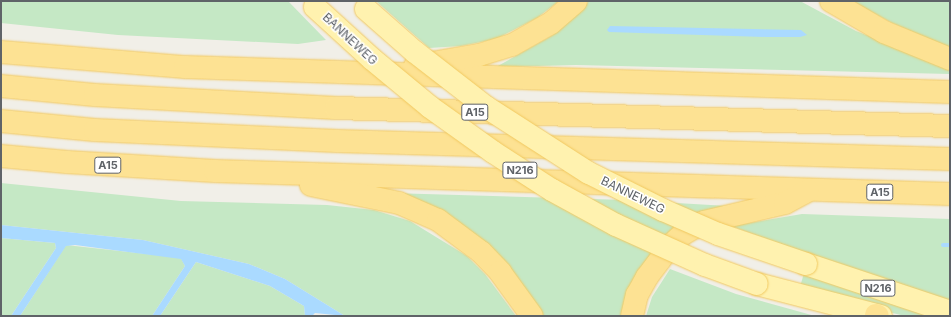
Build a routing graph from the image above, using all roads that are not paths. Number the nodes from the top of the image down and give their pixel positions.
1 (576, 1) edge
2 (832, 1) edge
3 (312, 4) edge
4 (362, 5) edge
5 (1, 52) edge
6 (950, 59) edge
7 (370, 74) junction
8 (1, 86) edge
9 (950, 92) edge
10 (1, 121) edge
11 (950, 126) edge
12 (1, 156) edge
13 (950, 159) edge
14 (215, 171) junction
15 (810, 190) junction
16 (950, 194) edge
17 (950, 312) edge
18 (532, 316) edge
19 (632, 316) edge
20 (878, 316) edge

1 - 7 highway
2 - 6 highway
3 - 20 main road, BANNEWEG / N216, bridge
4 - 17 main road, BANNEWEG / N216, bridge
5 - 7 highway
7 - 9 highway
8 - 11 highway, A15
10 - 13 highway
12 - 14 highway, A15
14 - 15 highway, A15
14 - 18 highway, A15
15 - 16 highway, A15
15 - 19 highway, A15

